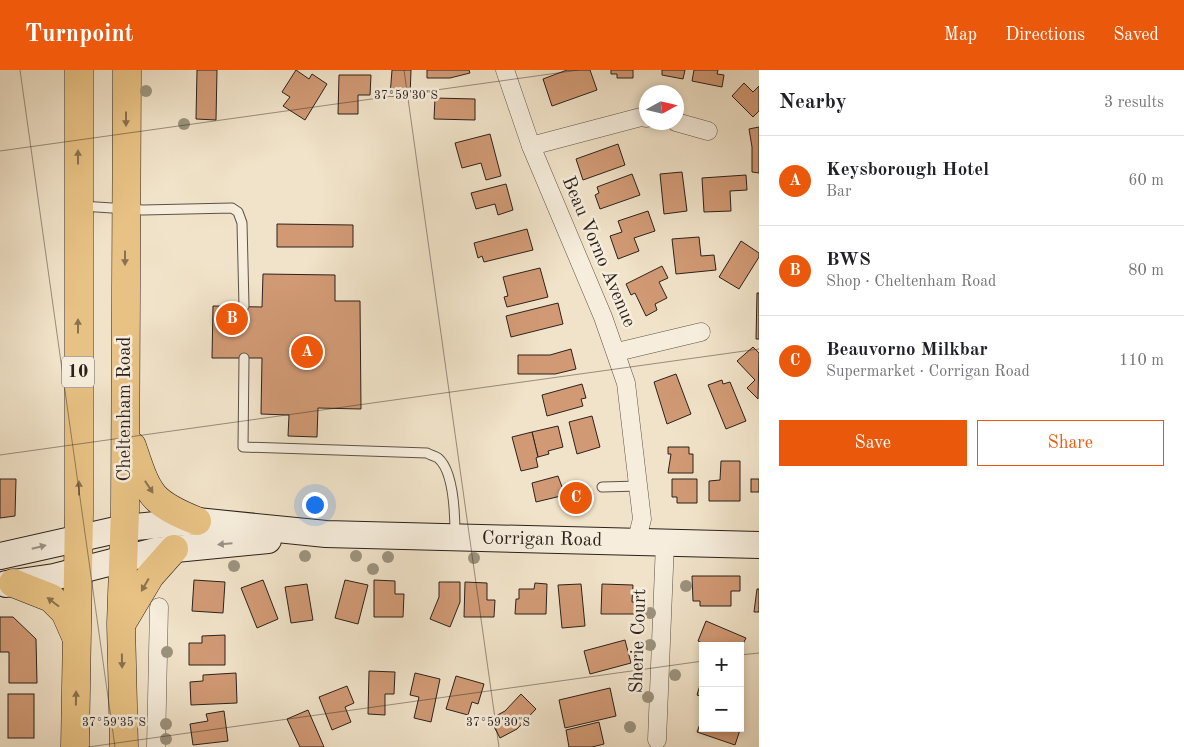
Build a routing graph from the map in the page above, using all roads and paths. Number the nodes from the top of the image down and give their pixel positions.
1 (79, 70) edge
2 (126, 70) edge
3 (505, 70) edge
4 (639, 118) edge
5 (684, 124) edge
6 (708, 131) dead end
7 (531, 146) junction
8 (78, 206) junction
9 (125, 210) junction
10 (244, 306) dead end
11 (701, 332) dead end
12 (617, 352) junction
13 (244, 358) dead end
14 (125, 425) junction
15 (636, 486) junction
16 (602, 487) dead end
17 (197, 521) junction
18 (125, 528) junction
19 (326, 534) junction
20 (78, 537) junction
21 (455, 538) junction
22 (636, 543) junction
23 (664, 543) junction
24 (759, 545) edge
25 (174, 549) junction
26 (0, 556) edge
27 (123, 560) junction
28 (79, 571) junction
29 (7, 584) edge
30 (159, 607) dead end
31 (122, 624) junction
32 (77, 638) junction
33 (657, 740) dead end
34 (75, 747) edge
35 (124, 747) edge
36 (156, 747) edge

8 -> 1 main road, 10
2 -> 9 main road, Cheltenham Road
3 - 7 street, Beau Vorno Avenue
4 - 7 street
5 - 6 street
7 - 12 street, Beau Vorno Avenue
8 - 9 lane
20 -> 8 main road, 10
9 - 10 lane
9 -> 14 main road, Cheltenham Road
11 - 12 street
12 - 15 street, Beau Vorno Avenue
13 - 21 lane
14 -> 17 main road
14 - 18 main road, Cheltenham Road
15 - 16 lane
15 - 22 street, Beau Vorno Avenue
17 - 18 main road, Corrigan Road
17 - 19 main road, Corrigan Road
18 - 20 main road, Corrigan Road
18 - 27 main road, Cheltenham Road
19 - 21 main road, Corrigan Road
19 -> 25 main road, Corrigan Road
26 -> 20 main road, Corrigan Road
20 - 28 main road, 10
21 - 22 main road, Corrigan Road
22 - 23 main road, Corrigan Road
23 - 24 main road, Corrigan Road
23 - 33 street, Sherie Court
25 - 27 main road, Corrigan Road
25 -> 31 main road
27 - 28 main road, Corrigan Road
27 - 31 main road, Cheltenham Road
28 - 29 main road, Corrigan Road
28 - 32 main road, 10
32 -> 29 main road
30 - 36 street
31 -> 35 main road, Cheltenham Road
34 -> 32 main road, 10

